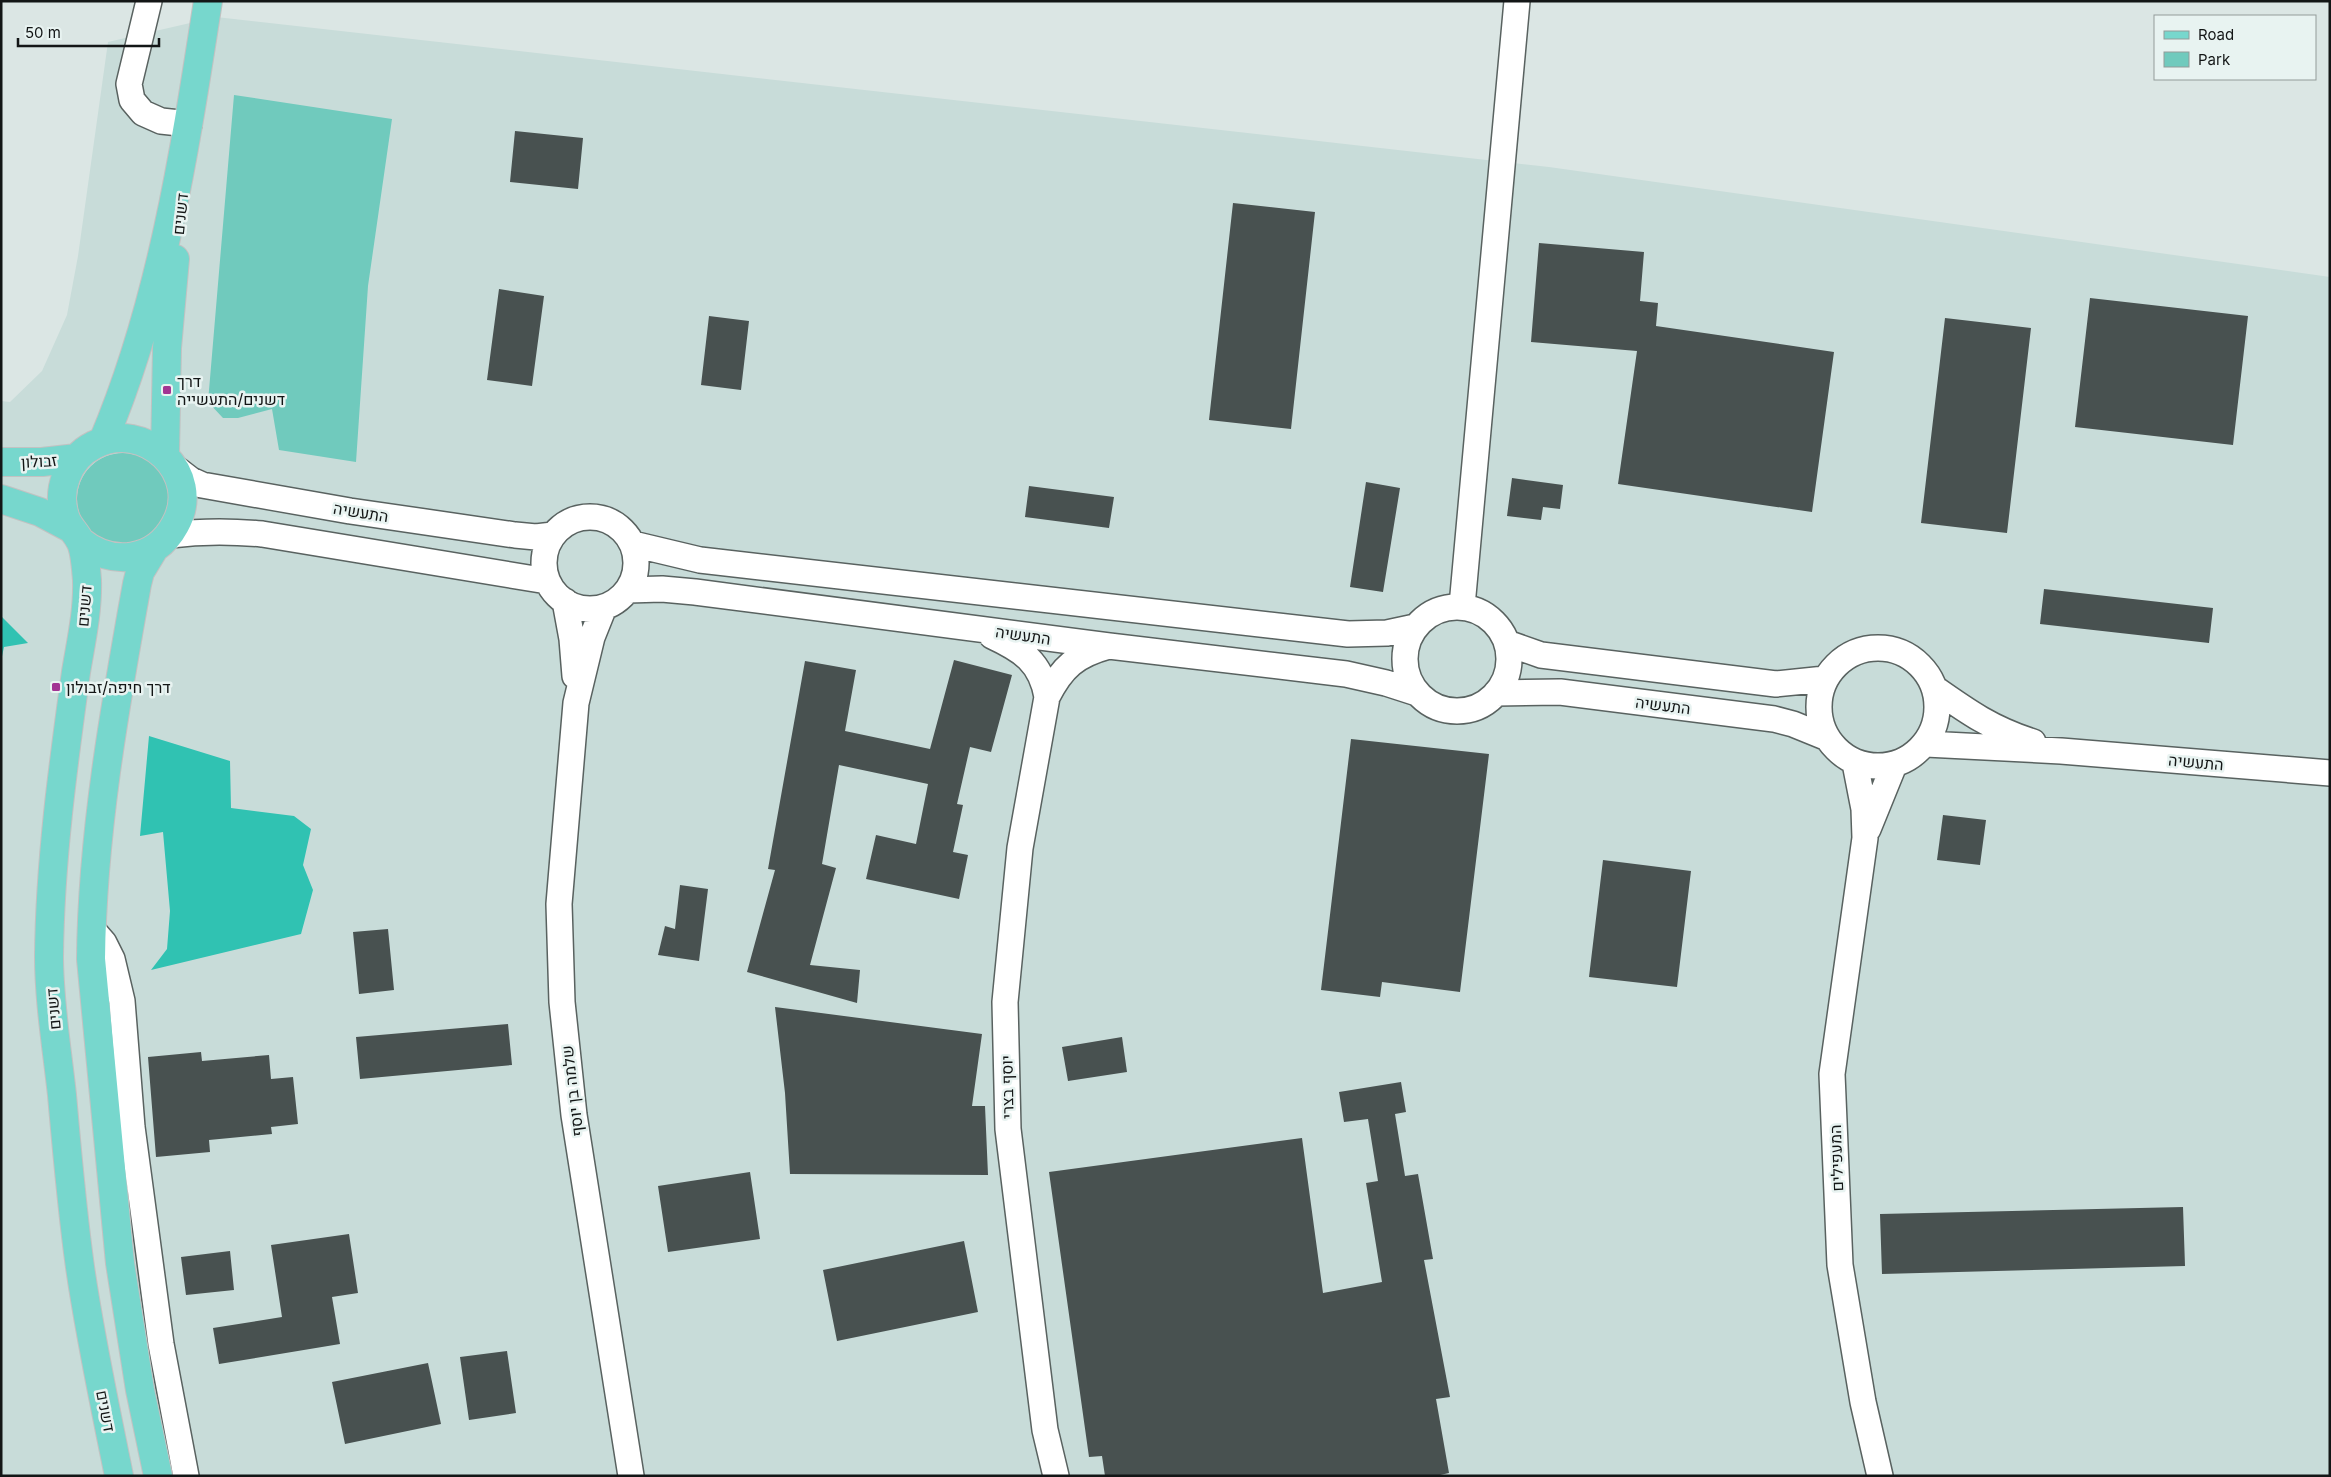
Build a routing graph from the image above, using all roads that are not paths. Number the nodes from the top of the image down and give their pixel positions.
1 (149, 1) edge
2 (208, 1) edge
3 (1517, 1) edge
4 (189, 124) junction
5 (104, 440) junction
6 (77, 458) junction
7 (169, 461) junction
8 (1, 462) edge
9 (1, 499) edge
10 (75, 534) junction
11 (553, 535) junction
12 (162, 542) junction
13 (633, 544) junction
14 (547, 581) junction
15 (628, 590) junction
16 (564, 601) junction
17 (1462, 606) junction
18 (604, 607) junction
19 (1414, 627) junction
20 (974, 628) junction
21 (1507, 643) junction
22 (1109, 646) junction
23 (1825, 679) junction
24 (1934, 688) junction
25 (1417, 693) junction
26 (1496, 693) junction
27 (1047, 697) junction
28 (576, 703) junction
29 (1826, 737) junction
30 (1926, 744) junction
31 (2061, 751) junction
32 (1855, 763) junction
33 (1894, 765) junction
34 (2330, 773) edge
35 (1865, 838) junction
36 (91, 928) junction
37 (119, 1476) edge
38 (158, 1476) edge
39 (186, 1476) edge
40 (631, 1476) edge
41 (1056, 1476) edge
42 (1880, 1476) edge

1 - 4 street
2 - 4 main road, דשנים
3 - 17 street
4 - 5 main road, דשנים
4 - 7 main road, דשנים
5 - 6 main road
5 - 7 main road
6 - 8 main road, זבולון
6 - 10 main road
7 - 11 street, התעשיה
7 - 12 main road
9 - 10 main road
10 - 12 main road
10 - 37 main road, דשנים
11 - 13 street
11 - 14 street
12 - 14 street
12 - 36 main road
13 - 15 street
13 - 19 street
14 - 16 street
15 - 18 street
15 - 20 street, התעשיה
16 - 18 street
16 - 28 street, שלמה בן יוסף
17 - 19 street
17 - 21 street
18 - 28 street, שלמה בן יוסף
19 - 25 street
20 - 22 street, התעשיה
20 - 27 street, יוסף בצרי
21 - 23 street
21 - 26 street
22 - 25 street, התעשיה
22 - 27 street, יוסף בצרי
23 - 24 street
23 - 29 street
24 - 30 street
24 - 31 street, התעשיה
25 - 26 street
26 - 29 street, התעשיה
27 - 41 street, יוסף בצרי
28 - 40 street, שלמה בן יוסף
29 - 32 street
30 - 31 street, התעשיה
30 - 33 street
31 - 34 street, התעשיה
32 - 33 street
32 - 35 street, המעפילים
33 - 35 street, המעפילים
35 - 42 street, המעפילים
36 - 38 main road
36 - 39 street

